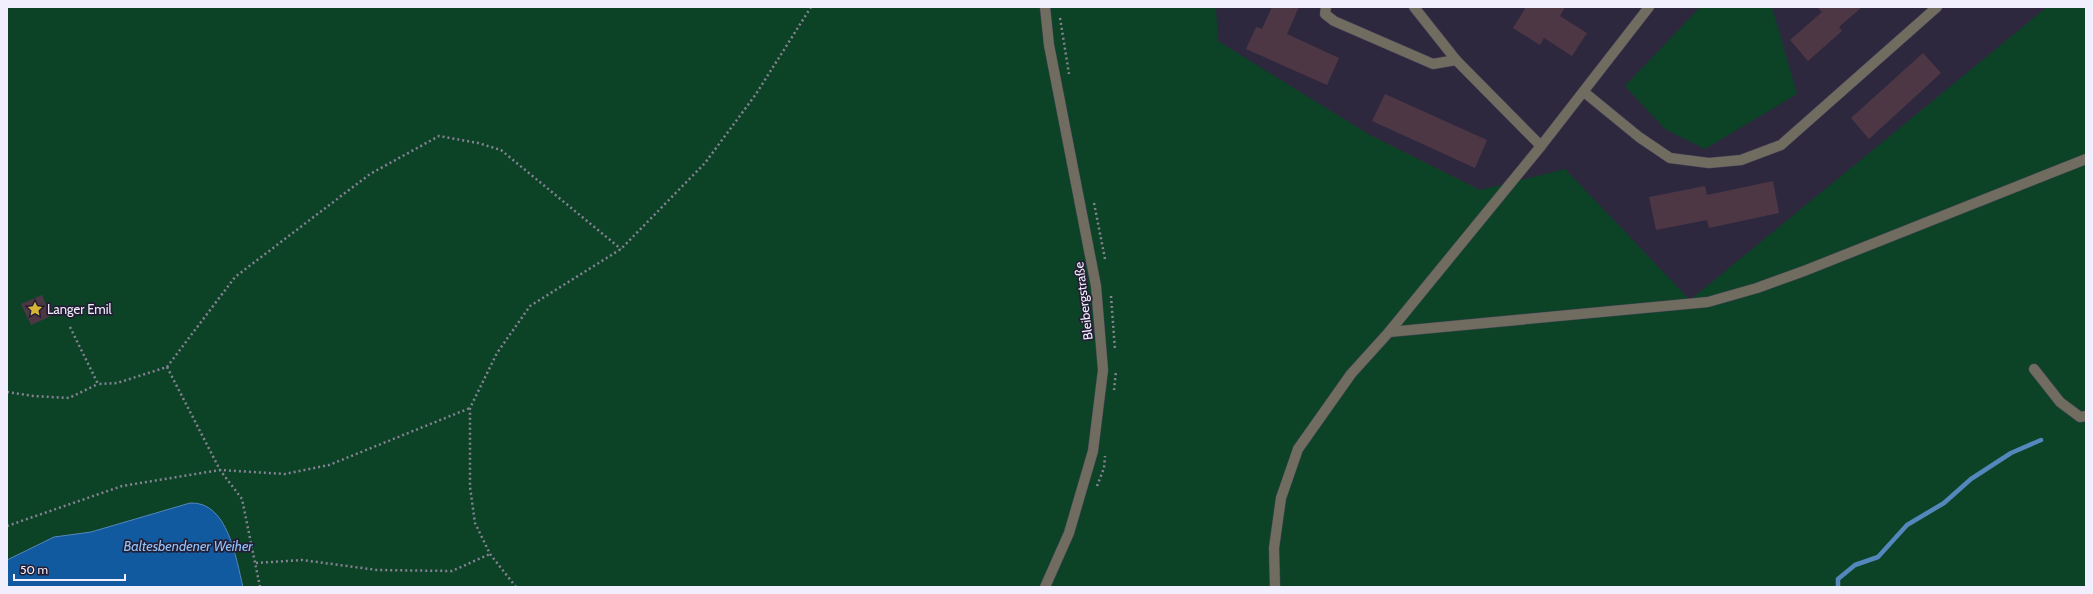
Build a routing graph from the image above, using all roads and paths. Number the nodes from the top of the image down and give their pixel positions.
1 (811, 7) edge
2 (1045, 7) edge
3 (1326, 7) edge
4 (1414, 7) edge
5 (1649, 7) edge
6 (1937, 7) edge
7 (1456, 60) junction
8 (1584, 92) junction
9 (1541, 146) junction
10 (2086, 159) edge
11 (621, 249) junction
12 (70, 327) dead end
13 (1389, 332) junction
14 (167, 367) junction
15 (2034, 369) dead end
16 (98, 384) junction
17 (7, 392) edge
18 (470, 408) junction
19 (2086, 416) edge
20 (220, 470) junction
21 (7, 526) edge
22 (490, 554) junction
23 (256, 563) junction
24 (260, 587) edge
25 (516, 587) edge
26 (1045, 587) edge
27 (1275, 587) edge

1 - 11 path
2 - 26 street, Bleibergstraße
3 - 7 street
4 - 7 street
5 - 8 street
6 - 8 street
7 - 9 street
8 - 9 street
9 - 13 street
10 - 13 street
11 - 14 path
11 - 18 path
12 - 16 path
13 - 27 street
14 - 16 path
14 - 20 path
15 - 19 street
16 - 17 path
18 - 20 path
18 - 22 path
20 - 21 path
20 - 23 path
22 - 23 path
22 - 25 path
23 - 24 path

